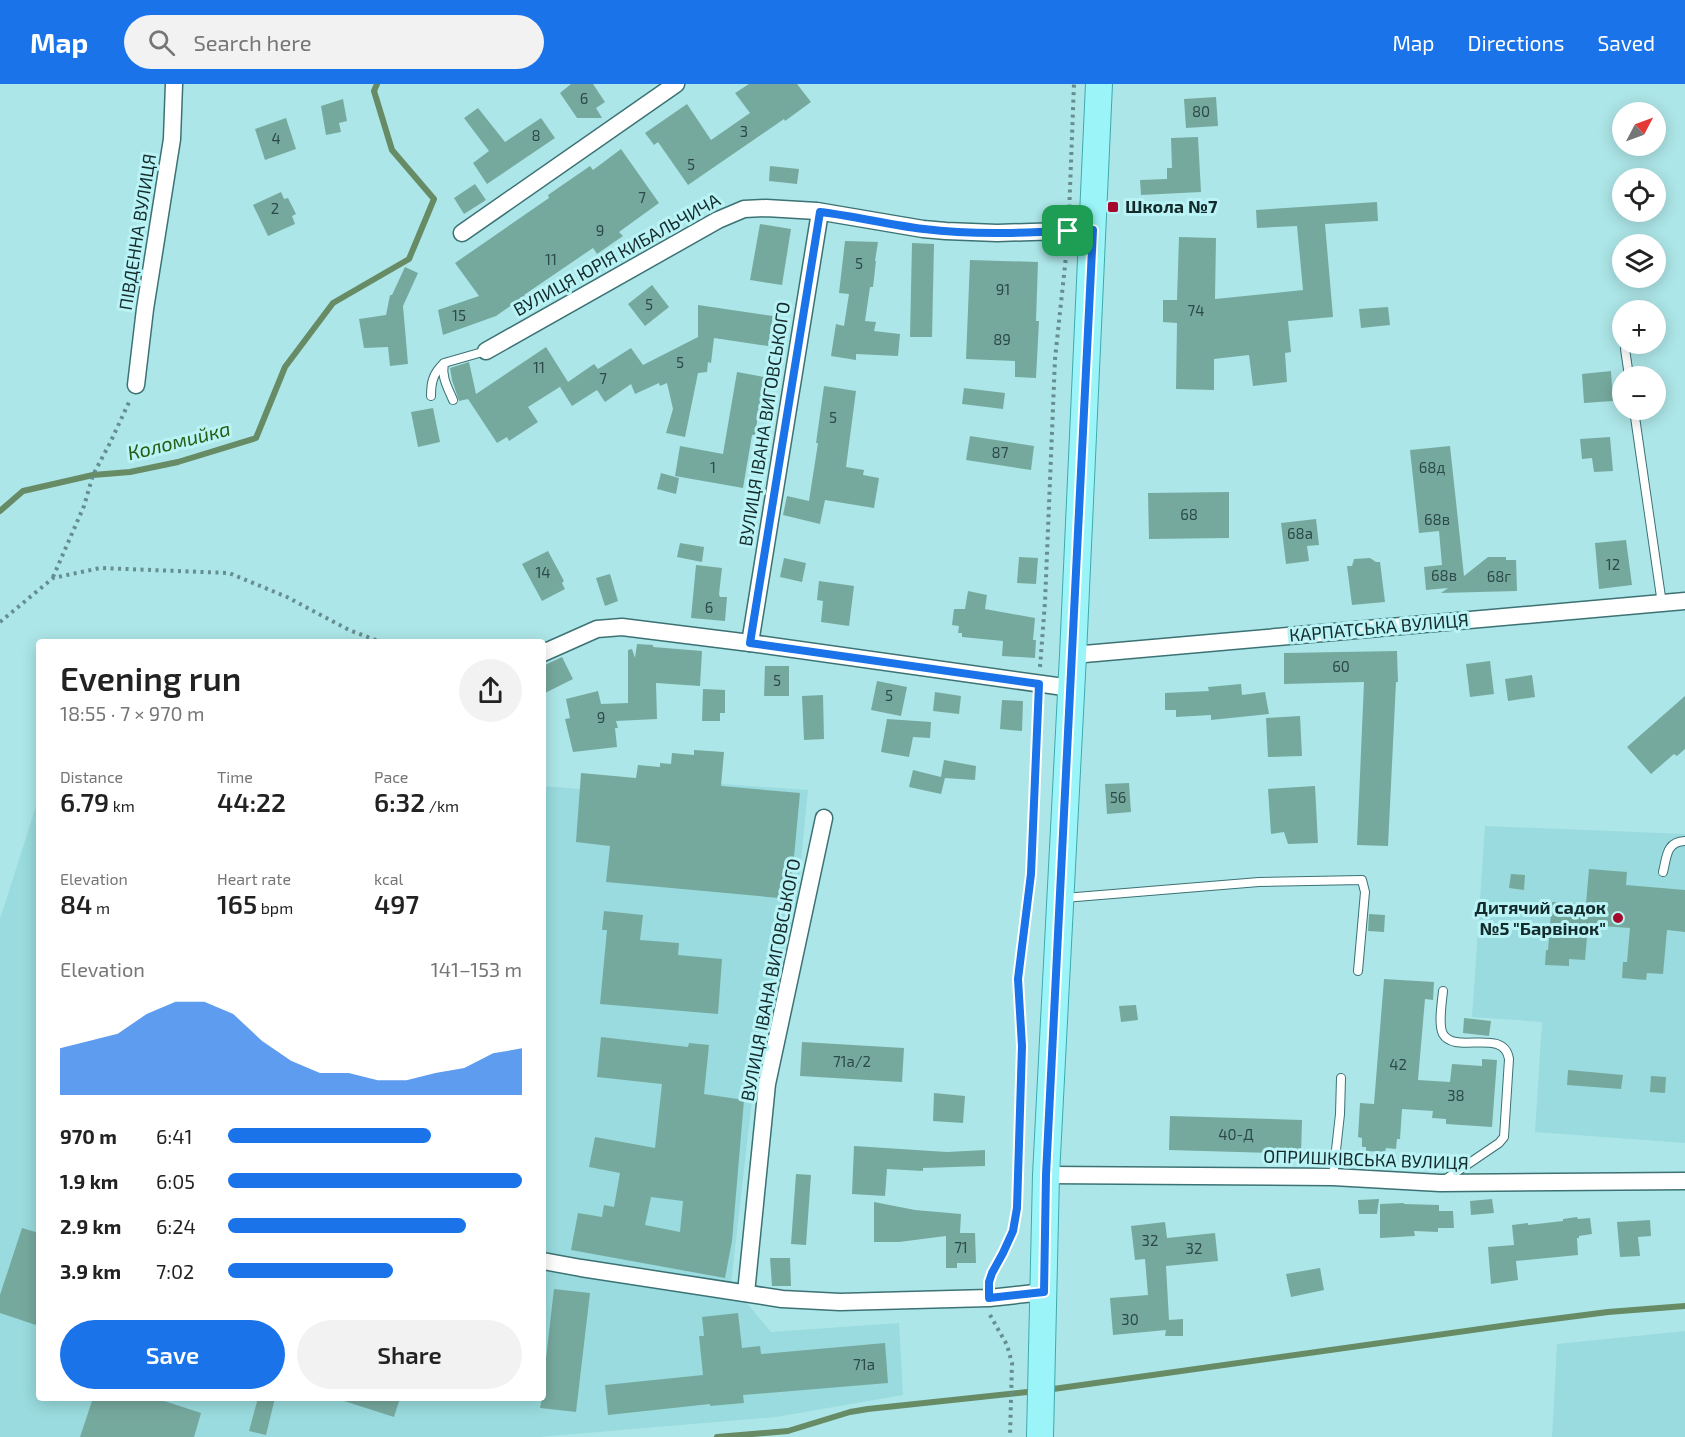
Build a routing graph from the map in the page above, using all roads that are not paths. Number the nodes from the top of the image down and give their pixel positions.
1 (174, 84) edge
2 (676, 84) edge
3 (1099, 84) edge
4 (820, 212) junction
5 (1081, 230) junction
6 (462, 233) dead end
7 (486, 351) joint
8 (444, 363) junction
9 (136, 385) road end
10 (431, 396) dead end
11 (453, 400) dead end
12 (1636, 420) edge
13 (1676, 602) edge
14 (750, 643) junction
15 (546, 652) edge
16 (1073, 655) junction
17 (1071, 688) junction
18 (824, 818) dead end
19 (1685, 842) edge
20 (1664, 872) dead end
21 (1060, 899) junction
22 (1358, 971) dead end
23 (1443, 991) dead end
24 (1341, 1078) dead end
25 (1046, 1175) junction
26 (1333, 1177) junction
27 (1685, 1181) edge
28 (1440, 1183) junction
29 (546, 1262) edge
30 (1044, 1292) junction
31 (746, 1293) junction
32 (1040, 1425) edge

1 - 9 street, ПІВДЕННА ВУЛИЦЯ
2 - 6 street
3 - 5 main road
4 - 5 street, ВУЛИЦЯ ЮРІЯ КИБАЛЬЧИЧА
4 - 7 street, ВУЛИЦЯ ЮРІЯ КИБАЛЬЧИЧА
4 - 14 street, ВУЛИЦЯ ІВАНА ВИГОВСЬКОГО
5 - 16 main road
7 - 8 lane
8 - 10 lane
8 - 11 lane
12 - 13 lane
13 - 16 street
14 - 15 street
14 - 17 street
16 - 17 main road
17 - 21 main road
18 - 31 street, ВУЛИЦЯ ІВАНА ВИГОВСЬКОГО
19 - 20 lane
21 - 22 lane
21 - 25 main road
23 - 28 lane
24 - 26 lane
25 - 26 street, ОПРИШКІВСЬКА ВУЛИЦЯ
25 - 30 main road
26 - 28 street, ОПРИШКІВСЬКА ВУЛИЦЯ
27 - 28 street, ОПРИШКІВСЬКА ВУЛИЦЯ
29 - 31 street
30 - 31 street
30 - 32 main road

